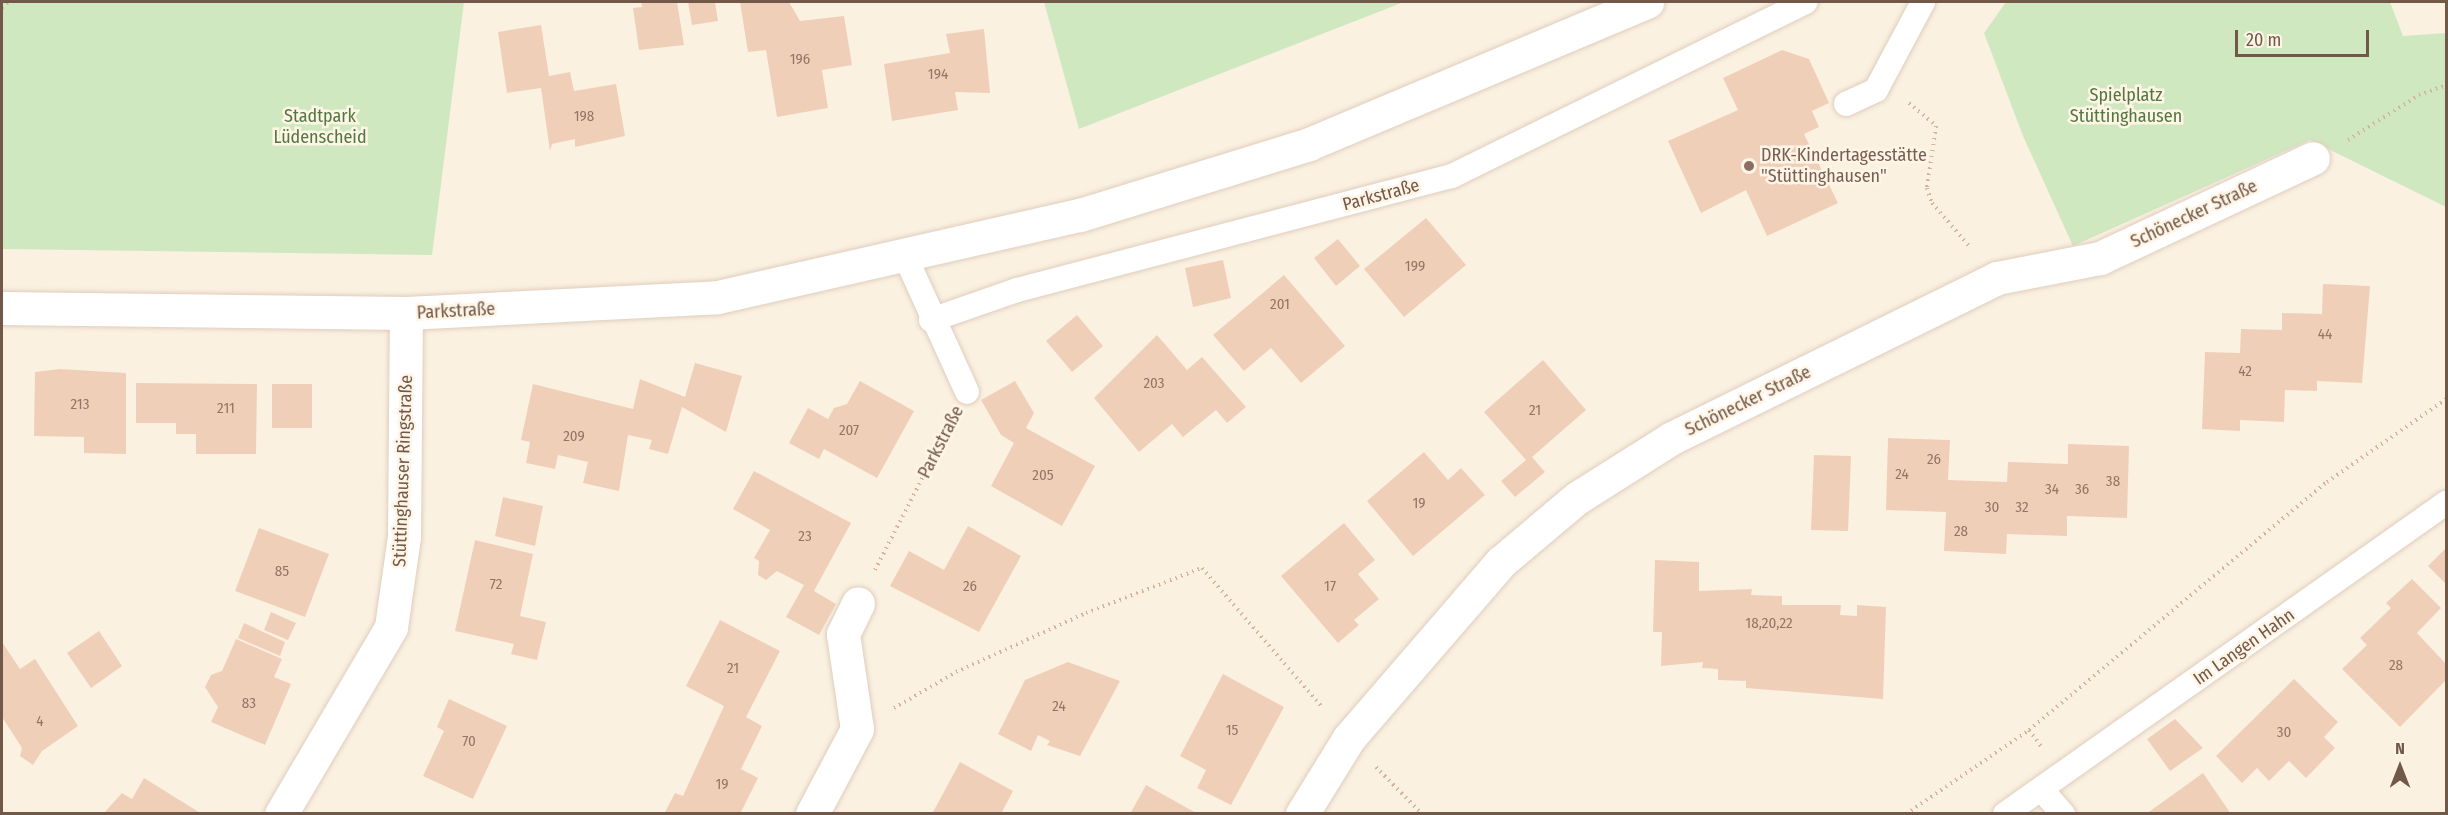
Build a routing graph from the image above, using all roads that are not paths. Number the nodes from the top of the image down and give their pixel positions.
1 (1647, 2) edge
2 (1805, 2) edge
3 (1923, 2) edge
4 (1846, 104) dead end
5 (2313, 159) road end
6 (906, 258) junction
7 (2, 308) edge
8 (406, 313) junction
9 (931, 320) junction
10 (967, 392) road end
11 (2446, 504) edge
12 (858, 603) road end
13 (2042, 790) junction
14 (281, 813) edge
15 (812, 813) edge
16 (1302, 813) edge
17 (2005, 813) edge
18 (2063, 813) edge

1 - 6 street, Parkstraße
2 - 9 lane, Parkstraße
3 - 4 lane
5 - 16 street, Schönecker Straße
6 - 8 street, Parkstraße
6 - 9 lane, Parkstraße
7 - 8 street, Parkstraße
8 - 14 street, Stüttinghauser Ringstraße
9 - 10 lane, Parkstraße
11 - 13 lane, Im Langen Hahn
12 - 15 street
13 - 17 lane, Im Langen Hahn
13 - 18 lane

